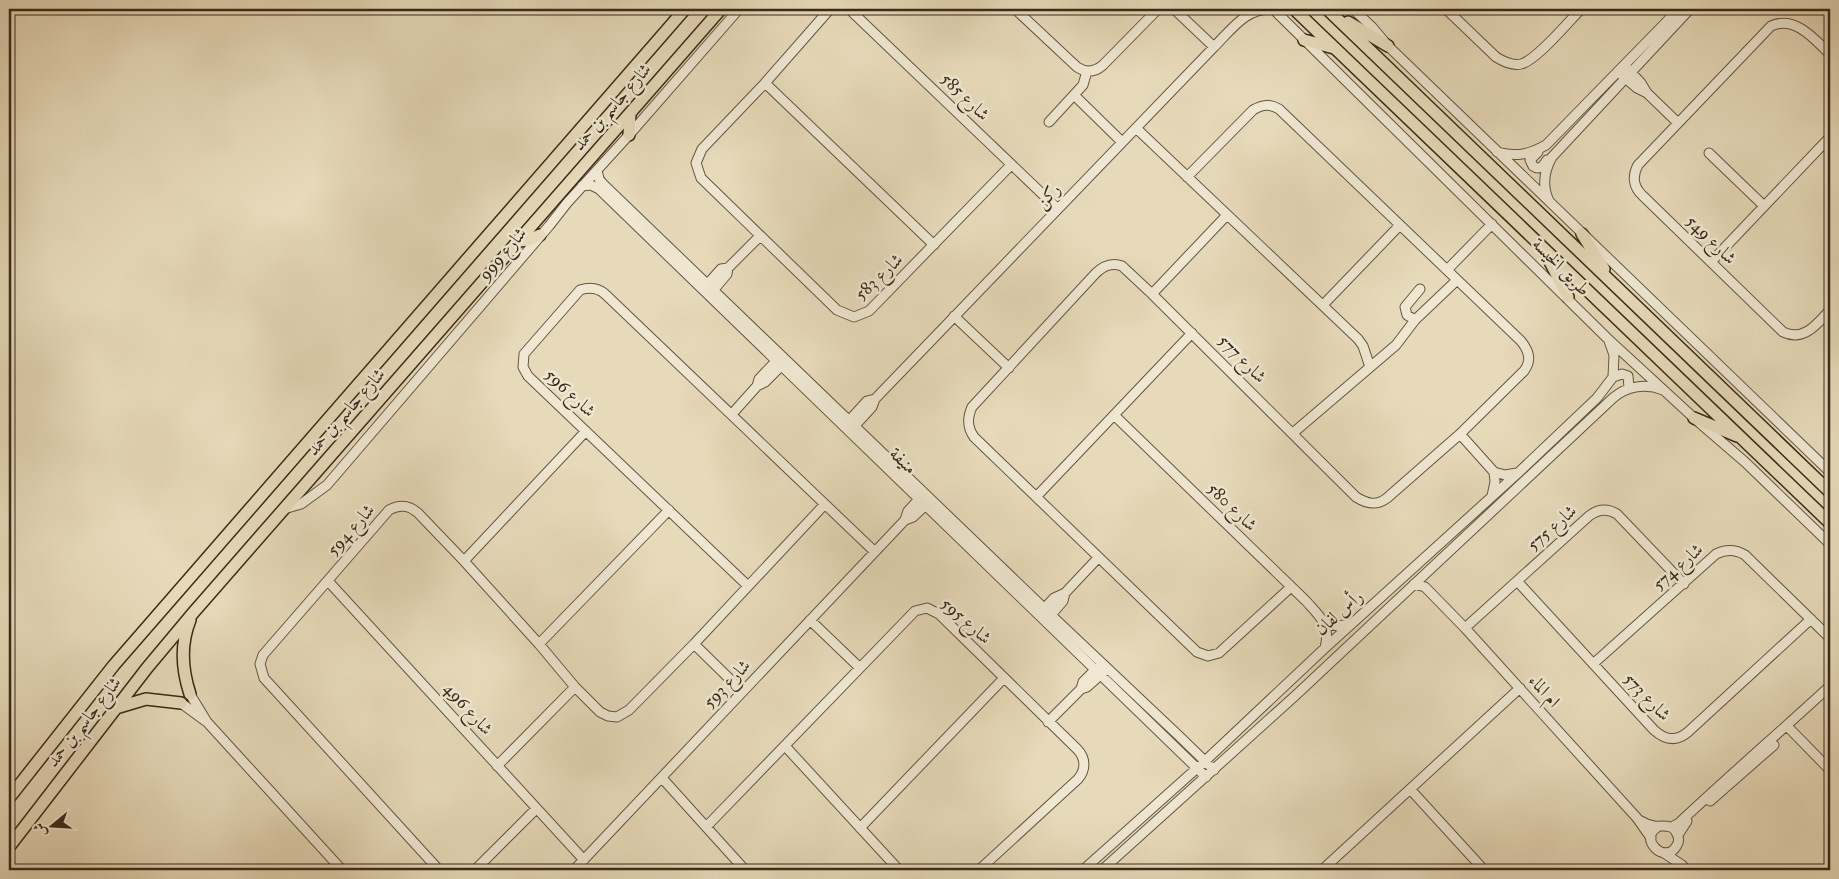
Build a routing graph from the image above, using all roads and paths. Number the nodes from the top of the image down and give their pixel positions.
1 (685, 9) edge
2 (721, 9) edge
3 (739, 9) edge
4 (830, 9) edge
5 (849, 9) edge
6 (1015, 9) edge
7 (1158, 9) edge
8 (1174, 9) edge
9 (1274, 9) edge
10 (1294, 9) edge
11 (1353, 9) edge
12 (1446, 9) edge
13 (1580, 9) edge
14 (1684, 10) edge
15 (1330, 12) edge
16 (1248, 13) edge
17 (1304, 40) junction
18 (1388, 46) junction
19 (1214, 47) junction
20 (1336, 49) junction
21 (1828, 49) edge
22 (1087, 71) junction
23 (1624, 71) junction
24 (765, 83) junction
25 (1074, 96) junction
26 (630, 114) junction
27 (1049, 122) dead end
28 (1678, 123) junction
29 (1136, 128) junction
30 (629, 135) junction
31 (1830, 137) edge
32 (1122, 142) junction
33 (1546, 145) junction
34 (1495, 151) junction
35 (1556, 151) junction
36 (1709, 153) dead end
37 (1011, 165) junction
38 (597, 170) junction
39 (1188, 177) junction
40 (582, 186) junction
41 (1550, 204) junction
42 (1764, 206) junction
43 (1058, 209) junction
44 (1227, 215) junction
45 (1492, 224) junction
46 (1400, 225) junction
47 (1582, 234) junction
48 (540, 235) junction
49 (760, 236) junction
50 (519, 241) junction
51 (1539, 242) junction
52 (934, 245) junction
53 (1711, 262) junction
54 (1447, 270) junction
55 (1456, 280) junction
56 (1614, 285) junction
57 (1420, 289) dead end
58 (708, 290) junction
59 (1152, 294) junction
60 (1568, 297) junction
61 (1323, 305) junction
62 (1830, 310) edge
63 (954, 316) junction
64 (1415, 320) junction
65 (1192, 333) junction
66 (1607, 338) junction
67 (782, 361) junction
68 (1370, 367) junction
69 (1009, 368) junction
70 (1613, 377) junction
71 (1629, 388) junction
72 (1665, 390) junction
73 (732, 414) junction
74 (1114, 415) junction
75 (1694, 418) junction
76 (849, 426) junction
77 (586, 431) junction
78 (1293, 433) junction
79 (1460, 434) junction
80 (1744, 439) junction
81 (1494, 472) junction
82 (1830, 472) edge
83 (1518, 473) junction
84 (1828, 488) edge
85 (1492, 496) junction
86 (1036, 498) junction
87 (925, 500) junction
88 (825, 504) junction
89 (284, 509) junction
90 (668, 510) junction
91 (1830, 523) edge
92 (1830, 544) edge
93 (875, 552) junction
94 (1098, 558) junction
95 (464, 560) junction
96 (1426, 572) junction
97 (328, 581) junction
98 (1518, 582) junction
99 (1414, 584) junction
100 (1684, 584) junction
101 (748, 586) junction
102 (1291, 587) junction
103 (1425, 587) junction
104 (1047, 612) junction
105 (193, 613) junction
106 (1811, 619) junction
107 (810, 620) junction
108 (1325, 623) junction
109 (1351, 624) junction
110 (1465, 628) junction
111 (1830, 638) edge
112 (539, 644) junction
113 (694, 644) junction
114 (1325, 648) junction
115 (1593, 664) junction
116 (860, 668) junction
117 (1101, 669) junction
118 (1004, 678) junction
119 (1830, 686) edge
120 (575, 687) junction
121 (1520, 688) junction
122 (742, 691) junction
123 (1830, 692) edge
124 (190, 694) joint
125 (181, 703) joint
126 (116, 708) junction
127 (207, 722) junction
128 (1048, 722) junction
129 (1791, 726) junction
130 (785, 746) junction
131 (1205, 761) junction
132 (1830, 765) edge
133 (498, 766) junction
134 (1198, 768) junction
135 (1214, 770) junction
136 (1830, 770) edge
137 (1206, 777) junction
138 (662, 778) junction
139 (1410, 790) junction
140 (9, 798) edge
141 (536, 809) junction
142 (1637, 818) junction
143 (1660, 826) junction
144 (706, 827) junction
145 (1672, 827) junction
146 (860, 828) junction
147 (1678, 835) junction
148 (1651, 838) junction
149 (9, 847) edge
150 (1676, 847) junction
151 (1664, 853) junction
152 (584, 860) junction
153 (1684, 868) edge
154 (740, 869) edge
155 (342, 870) edge
156 (439, 870) edge
157 (475, 870) edge
158 (574, 870) edge
159 (899, 870) edge
160 (979, 870) edge
161 (1083, 870) edge
162 (1102, 870) edge
163 (1322, 870) edge
164 (1484, 870) edge

1 - 140 main road, شارع جاسم بن حمد
2 - 26 main road, شارع جاسم بن حمد
3 - 30 street, شارع 999
4 - 24 street, شارع 583
5 - 37 street, شارع 585
6 - 22 street
7 - 22 street
8 - 19 street
9 - 16 street, ركن
9 - 17 street, طريق الخيسة
10 - 20 main road, طريق الخيسة
11 - 18 street
12 - 13 street
14 - 23 street
15 - 18 main road
15 - 56 main road, طريق الخيسة
16 - 19 street, ركن
17 - 20 main road
17 - 45 street, طريق الخيسة
18 - 34 street
19 - 29 street, ركن
20 - 51 main road, طريق الخيسة
21 - 28 street, شارع 549
22 - 25 street
23 - 28 street
23 - 33 street
23 - 35 street
24 - 49 street, شارع 583
24 - 52 street
25 - 27 street
25 - 32 street
26 - 30 main road
26 - 50 main road, شارع جاسم بن حمد
28 - 53 street, شارع 549
29 - 32 street, ركن
29 - 39 street
30 - 38 street, شارع 999
31 - 42 street
32 - 43 street, ركن
33 - 34 street
33 - 35 street
34 - 41 street
35 - 41 street
36 - 42 street
37 - 43 street, شارع 585
37 - 52 street, شارع 583
38 - 40 street, شارع 999
38 - 58 street, منيفة
39 - 44 street
39 - 46 street, شارع 577
40 - 48 street, شارع 999
40 - 58 street, منيفة
41 - 47 street
42 - 53 street
43 - 63 street, ركن
44 - 59 street
44 - 61 street
45 - 54 street
45 - 60 street, طريق الخيسة
46 - 54 street, شارع 577
46 - 61 street
47 - 56 main road
47 - 82 street
48 - 50 main road
48 - 89 street, شارع 999
49 - 52 street, شارع 583
49 - 58 street
50 - 89 main road, شارع جاسم بن حمد
51 - 60 main road
51 - 80 main road, طريق الخيسة
53 - 62 street, شارع 549
54 - 55 street, شارع 577
55 - 64 street
55 - 79 street, شارع 577
56 - 84 main road, طريق الخيسة
57 - 64 street
58 - 67 street, منيفة
59 - 65 street, شارع 577
59 - 69 street, شارع 577
60 - 66 street, طريق الخيسة
61 - 68 street
63 - 69 street
63 - 76 street, ركن
64 - 68 street
65 - 74 street
65 - 78 street, شارع 577
66 - 70 street
66 - 72 street, طريق الخيسة
67 - 73 street
67 - 76 street, منيفة
68 - 78 street
69 - 86 street, شارع 577
70 - 71 street
70 - 83 street, رأس لفان
71 - 72 street
71 - 96 street, رأس لفان
72 - 75 street, طريق الخيسة
73 - 77 street, شارع 596
73 - 88 street, شارع 596
74 - 86 street
74 - 102 street, شارع 580
75 - 80 main road
75 - 92 street, طريق الخيسة
76 - 87 street, منيفة
77 - 90 street, شارع 596
77 - 95 street
78 - 79 street, شارع 577
79 - 81 street
80 - 91 main road, طريق الخيسة
81 - 83 street
81 - 85 street
83 - 85 street, رأس لفان
85 - 109 street, رأس لفان
86 - 94 street, شارع 577
87 - 93 street, شارع 593
87 - 104 street, منيفة
87 - 117 street, منيفة
88 - 93 street, شارع 596
88 - 101 street, شارع 594
89 - 105 main road, شارع جاسم بن حمد
90 - 101 street, شارع 596
90 - 112 street
93 - 107 street, شارع 593
94 - 102 street, شارع 577
94 - 104 street
95 - 97 street, شارع 594
95 - 112 street, شارع 594
96 - 99 street, رأس لفان
96 - 103 street
97 - 133 street, شارع 496
97 - 156 street, شارع 594
98 - 100 street, شارع 575
98 - 110 street, شارع 575
98 - 115 street, شارع 573
99 - 103 street
99 - 135 street, رأس لفان
100 - 106 street, شارع 574
100 - 115 street, شارع 574
101 - 113 street, شارع 594
102 - 108 street, شارع 580
103 - 110 street, ام الماء
104 - 117 street, منيفة
105 - 124 main road
105 - 126 main road, شارع جاسم بن حمد
106 - 111 street, شارع 574
106 - 115 street, شارع 573
107 - 116 street
107 - 122 street, شارع 593
108 - 109 street
108 - 114 street
109 - 114 street, رأس لفان
110 - 121 street, ام الماء
112 - 120 street, شارع 594
113 - 120 street, شارع 594
113 - 122 street
114 - 131 street, رأس لفان
116 - 118 street, شارع 595
116 - 130 street, شارع 595
117 - 128 street
117 - 131 street, منيفة
117 - 134 street, منيفة
118 - 128 street, شارع 595
118 - 146 street
119 - 129 street
120 - 133 street
121 - 139 street
121 - 142 street, ام الماء
122 - 138 street, شارع 593
123 - 129 street
124 - 127 street
125 - 126 main road
125 - 127 street
126 - 149 main road, شارع جاسم بن حمد
127 - 155 street
128 - 160 street, شارع 595
129 - 132 street
129 - 136 street
129 - 145 street
129 - 147 street
130 - 144 street, شارع 595
130 - 146 street
131 - 134 street, رأس لفان
131 - 135 street, منيفة
133 - 141 street, شارع 496
134 - 137 street, منيفة
134 - 161 street, رأس لفان
135 - 137 street, رأس لفان
137 - 162 street, رأس لفان
138 - 144 street
138 - 152 street, شارع 593
139 - 163 street
139 - 164 street
141 - 152 street, شارع 496
141 - 157 street
142 - 143 street, ام الماء
142 - 148 street, ام الماء
143 - 145 street
143 - 148 street
144 - 154 street
145 - 147 street
146 - 159 street
147 - 150 street
148 - 151 street
150 - 151 street
150 - 153 street
151 - 153 street
152 - 158 street, شارع 593

